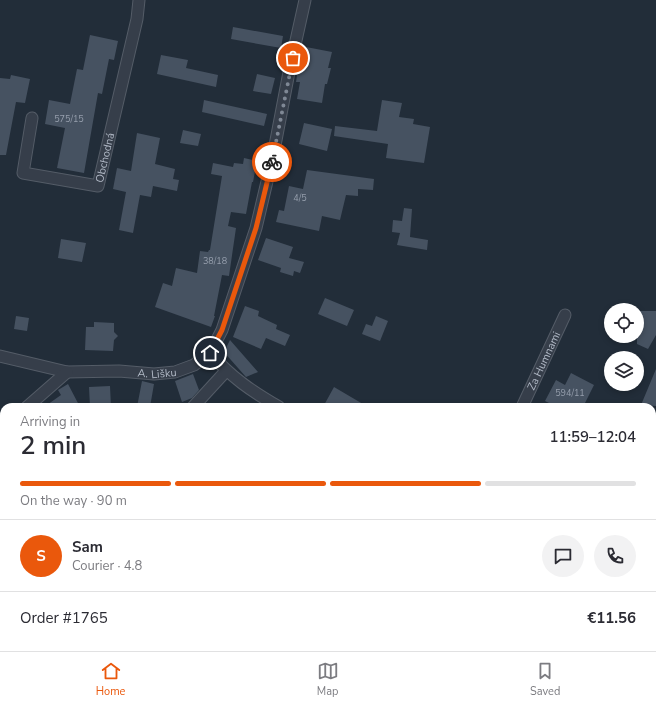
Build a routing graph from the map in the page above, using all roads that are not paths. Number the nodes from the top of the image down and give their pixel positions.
1 (139, 0) edge
2 (305, 0) edge
3 (32, 118) dead end
4 (565, 315) dead end
5 (210, 353) junction
6 (0, 356) edge
7 (226, 371) junction
8 (67, 372) junction
9 (32, 403) edge
10 (197, 403) edge
11 (272, 403) edge
12 (524, 403) edge

1 - 3 street, Obchodná
2 - 5 street, A. Lišku
4 - 12 street, Za Humnami
5 - 7 street
5 - 8 street, A. Lišku
6 - 8 street, A. Lišku
7 - 10 street
7 - 11 street
8 - 9 street

